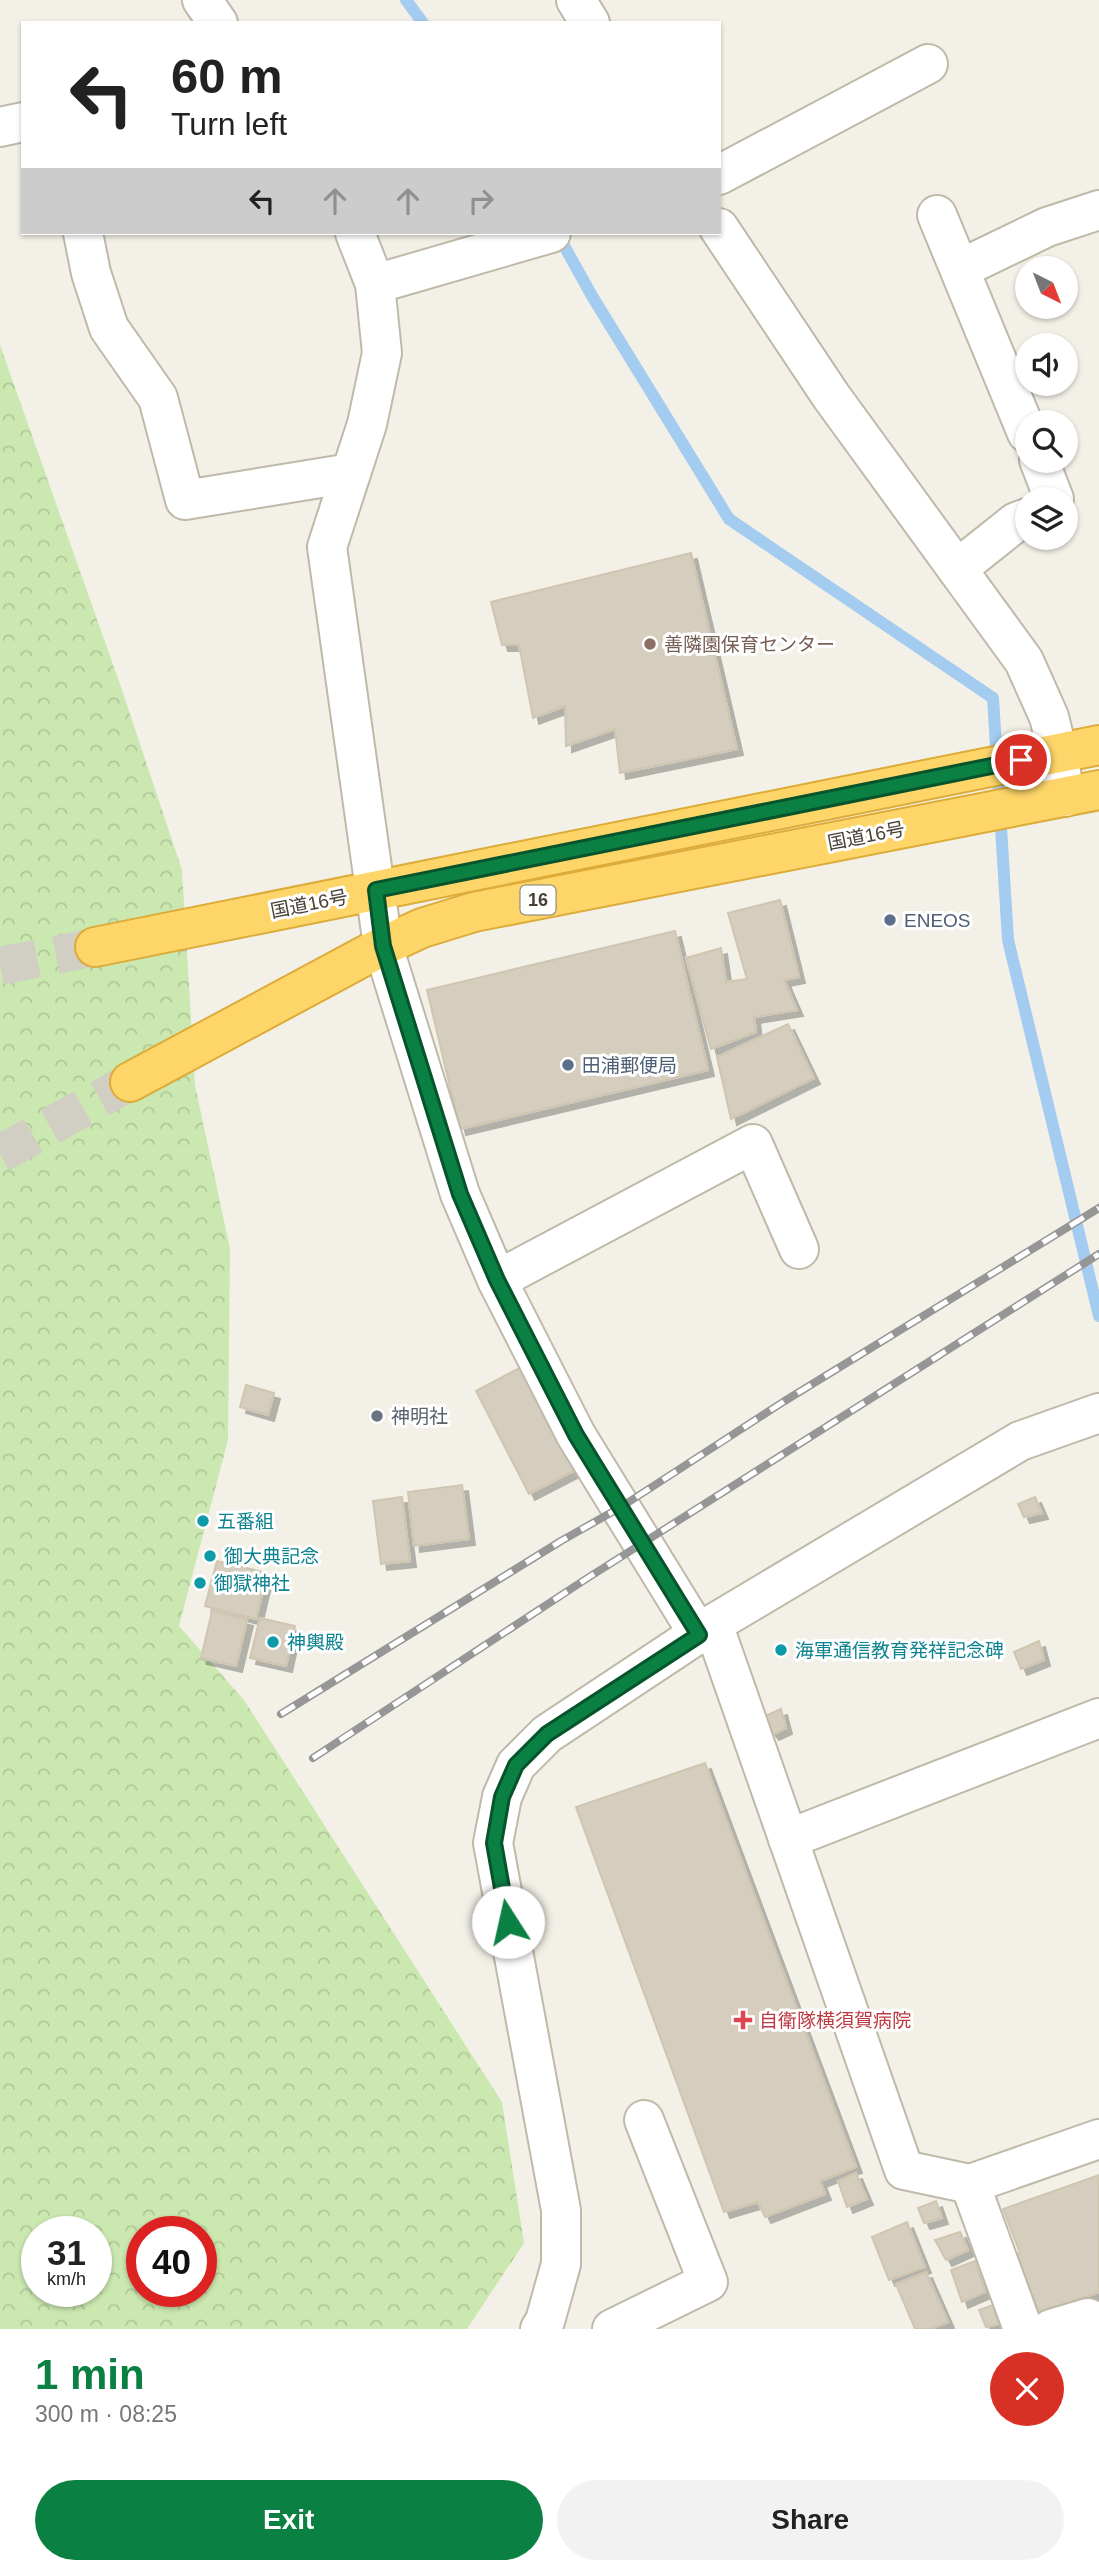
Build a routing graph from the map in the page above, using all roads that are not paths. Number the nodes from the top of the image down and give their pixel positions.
1 (202, 0) edge
2 (576, 0) edge
3 (217, 21) edge
4 (589, 21) edge
5 (928, 64) dead end
6 (21, 122) edge
7 (0, 127) edge
8 (721, 173) edge
9 (1099, 210) edge
10 (937, 215) dead end
11 (721, 231) edge
12 (83, 235) edge
13 (356, 235) edge
14 (544, 235) edge
15 (960, 269) junction
16 (375, 284) junction
17 (1018, 410) edge
18 (351, 473) junction
19 (1015, 523) edge
20 (957, 569) junction
21 (1099, 744) edge
22 (1048, 755) junction
23 (1068, 796) edge
24 (376, 890) junction
25 (383, 946) junction
26 (95, 947) tunnel mouth
27 (131, 1082) tunnel mouth
28 (799, 1249) dead end
29 (497, 1280) junction
30 (1099, 1413) edge
31 (706, 1630) junction
32 (1099, 1718) edge
33 (788, 1839) junction
34 (644, 2120) dead end
35 (1099, 2139) edge
36 (970, 2184) junction
37 (1099, 2323) edge
38 (540, 2329) edge
39 (612, 2329) edge
40 (1023, 2329) edge
41 (1051, 2329) edge

1 - 3 street
2 - 4 street
5 - 8 street
6 - 7 street
9 - 15 street
10 - 15 street
11 - 20 street
12 - 18 street
13 - 16 street
14 - 16 street
15 - 17 street
16 - 18 street
18 - 24 street
19 - 20 street
20 - 22 street
21 - 22 highway, 国道16号 / 16
22 - 23 street
22 - 24 highway, 国道16号 / 16
23 - 25 highway, 国道16号 / 16
24 - 25 street
24 - 26 highway, 国道16号 / 16
25 - 27 highway, 国道16号 / 16
25 - 29 street
28 - 29 street
29 - 31 street
30 - 31 street
31 - 33 street
31 - 38 street
32 - 33 street
33 - 36 street
34 - 39 street
35 - 36 street
36 - 40 street
37 - 41 street

